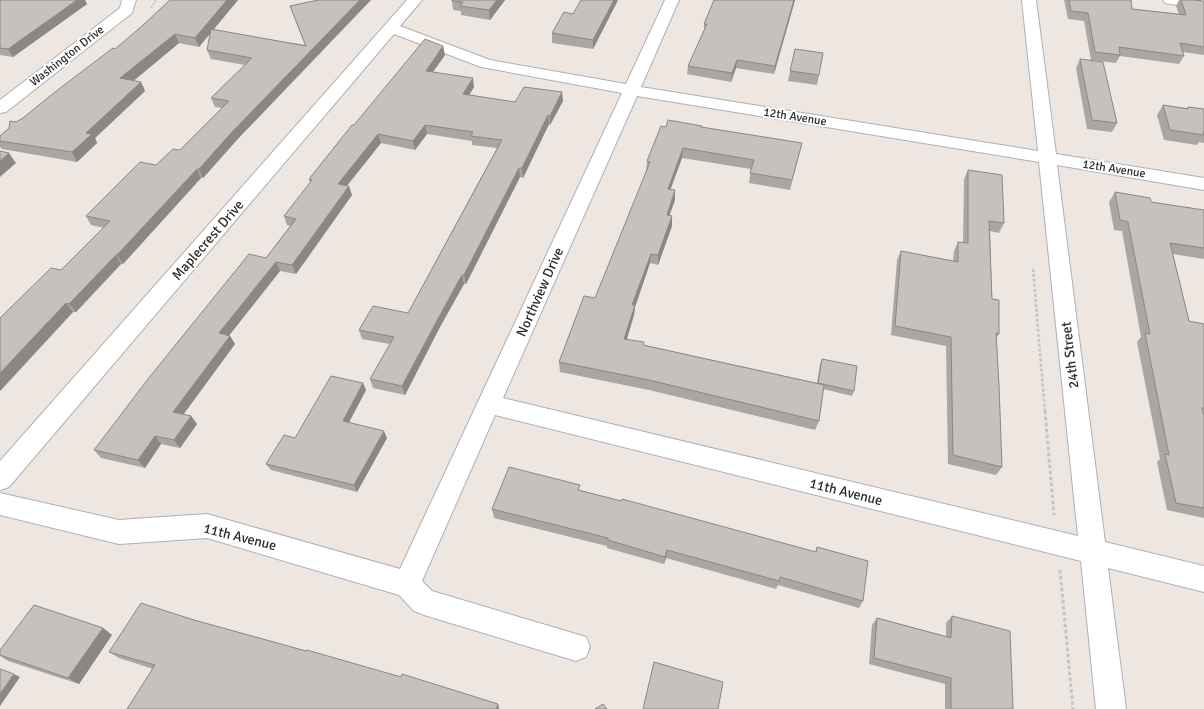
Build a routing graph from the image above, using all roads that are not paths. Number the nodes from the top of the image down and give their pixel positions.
1 (129, 0) edge
2 (415, 0) edge
3 (672, 0) edge
4 (1029, 0) edge
5 (1170, 0) edge
6 (1204, 4) edge
7 (391, 28) junction
8 (631, 90) junction
9 (0, 108) edge
10 (1047, 158) junction
11 (1204, 184) edge
12 (489, 404) junction
13 (0, 479) edge
14 (0, 504) edge
15 (1092, 552) junction
16 (1204, 579) edge
17 (407, 584) junction
18 (576, 647) dead end
19 (1111, 709) edge

1 - 9 street, Washington Drive
2 - 7 street, Maplecrest Drive
3 - 8 street, Northview Drive
4 - 10 street, 24th Street
5 - 6 street
7 - 8 street, 12th Avenue
7 - 13 street, Maplecrest Drive
8 - 10 street, 12th Avenue
8 - 12 street, Northview Drive
10 - 11 street, 12th Avenue
10 - 15 street, 24th Street
12 - 15 street, 11th Avenue
12 - 17 street, Northview Drive
14 - 17 street, 11th Avenue
15 - 16 street, 11th Avenue
15 - 19 street, 24th Street
17 - 18 street

